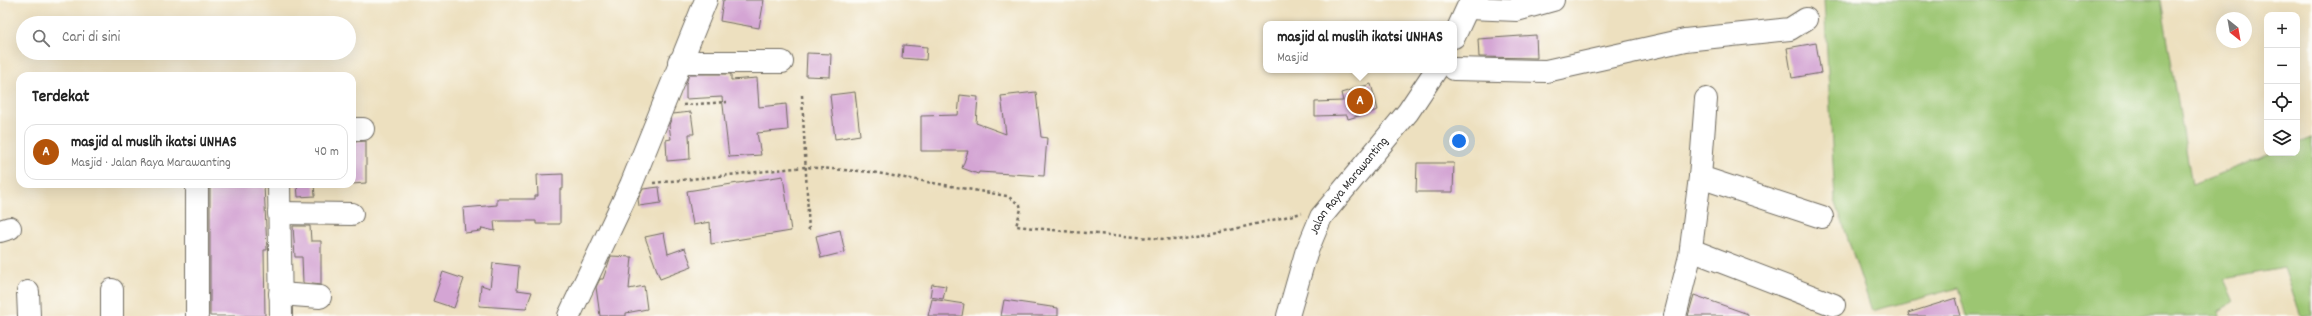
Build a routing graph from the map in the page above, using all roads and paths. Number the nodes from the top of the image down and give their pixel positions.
1 (706, 0) edge
2 (1552, 0) edge
3 (1470, 4) edge
4 (1806, 19) dead end
5 (1457, 31) edge
6 (679, 62) junction
7 (782, 62) dead end
8 (1457, 69) edge
9 (1434, 73) edge
10 (802, 95) dead end
11 (1706, 99) dead end
12 (727, 102) dead end
13 (660, 107) junction
14 (805, 167) junction
15 (1700, 177) junction
16 (631, 185) junction
17 (197, 188) edge
18 (279, 188) edge
19 (1328, 206) junction
20 (279, 212) junction
21 (352, 214) dead end
22 (1822, 217) dead end
23 (809, 232) dead end
24 (1691, 250) junction
25 (112, 290) dead end
26 (28, 292) dead end
27 (280, 294) junction
28 (320, 297) dead end
29 (1834, 305) dead end
30 (29, 316) edge
31 (112, 316) edge
32 (197, 316) edge
33 (280, 316) edge
34 (569, 316) edge
35 (1288, 316) edge
36 (1675, 316) edge

1 - 6 street
2 - 3 street
3 - 5 street
4 - 8 street
6 - 7 street
6 - 13 street
9 - 19 street, Jalan Raya Marawanting
10 - 14 path
11 - 15 street
12 - 13 path
13 - 16 street
14 - 16 path
14 - 19 path
14 - 23 path
15 - 22 street
15 - 24 street
16 - 34 street
17 - 32 street
18 - 20 street
19 - 35 street, Jalan Raya Marawanting
20 - 21 street
20 - 27 street
24 - 29 street
24 - 36 street
25 - 31 street
26 - 30 street
27 - 28 street
27 - 33 street

